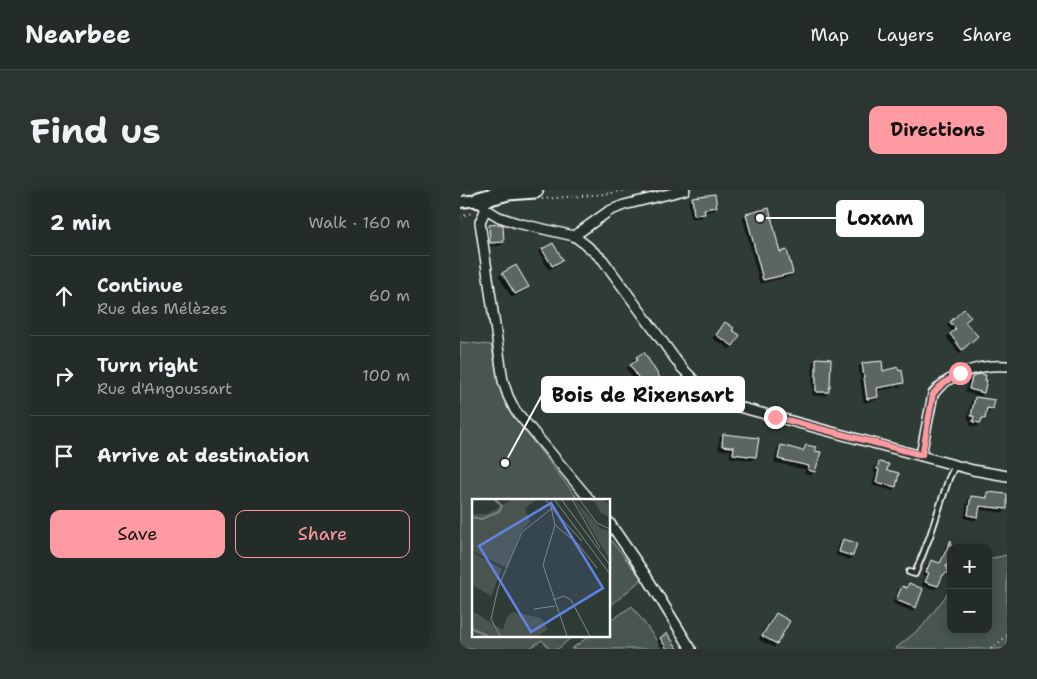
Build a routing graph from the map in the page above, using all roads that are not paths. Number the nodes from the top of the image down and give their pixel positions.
1 (685, 190) edge
2 (536, 195) edge
3 (460, 202) edge
4 (483, 204) junction
5 (574, 236) junction
6 (1007, 366) edge
7 (922, 455) junction
8 (956, 465) junction
9 (1007, 476) edge
10 (589, 499) edge
11 (610, 523) edge
12 (909, 572) dead end
13 (691, 649) edge

1 - 5 street
2 - 4 highway
3 - 4 street
4 - 5 street
4 - 10 street
5 - 7 street
6 - 7 street
7 - 8 street
8 - 9 street
8 - 12 lane
11 - 13 street

